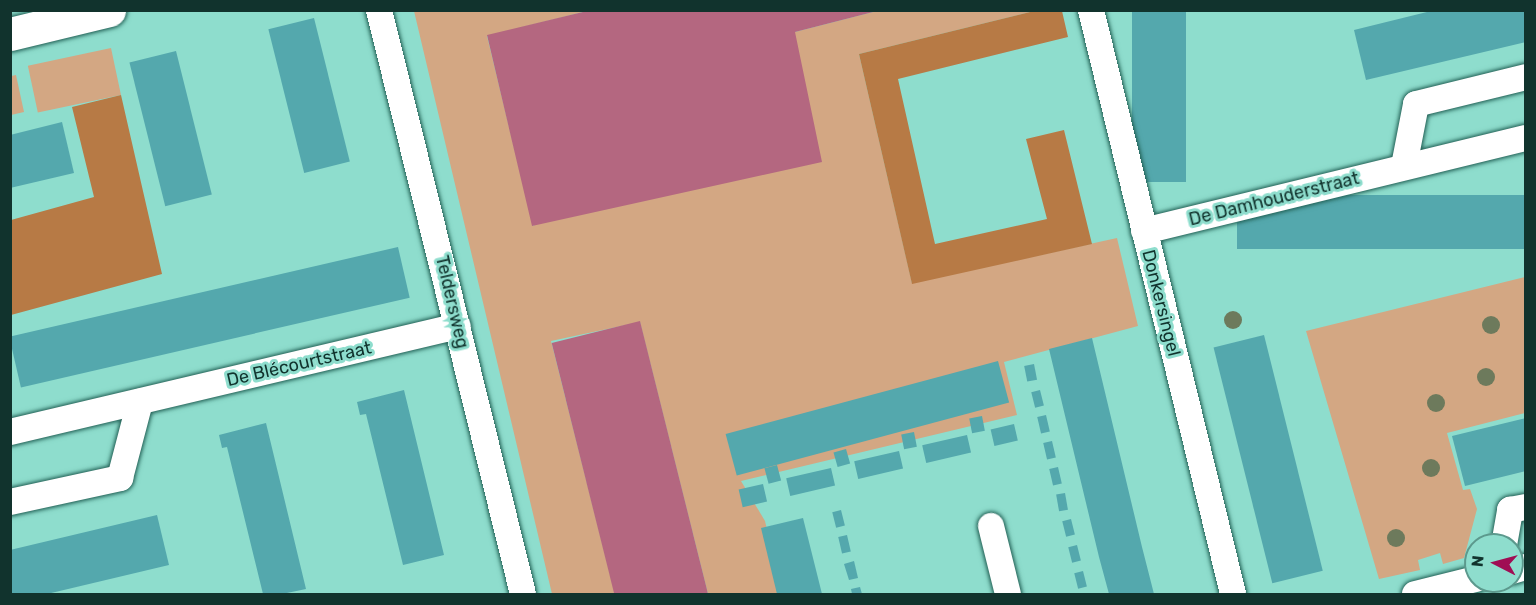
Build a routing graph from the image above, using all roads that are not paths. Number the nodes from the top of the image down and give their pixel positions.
1 (109, 10) edge
2 (379, 10) edge
3 (1091, 10) edge
4 (10, 34) edge
5 (1526, 77) edge
6 (1526, 138) edge
7 (1404, 166) junction
8 (1144, 231) junction
9 (458, 326) junction
10 (140, 402) junction
11 (10, 432) edge
12 (10, 502) edge
13 (1526, 507) edge
14 (992, 526) dead end
15 (1506, 533) edge
16 (1464, 582) edge
17 (523, 594) edge
18 (1008, 594) edge
19 (1233, 594) edge
20 (1415, 594) edge

1 - 4 street
2 - 9 street, Teldersweg
3 - 8 street, Donkersingel
5 - 7 street
6 - 7 street, De Damhouderstraat
7 - 8 street, De Damhouderstraat
8 - 19 street, Donkersingel
9 - 10 street, De Blécourtstraat
9 - 17 street, Teldersweg
10 - 11 street, De Blécourtstraat
10 - 12 street
13 - 15 street
14 - 18 street
16 - 20 street

